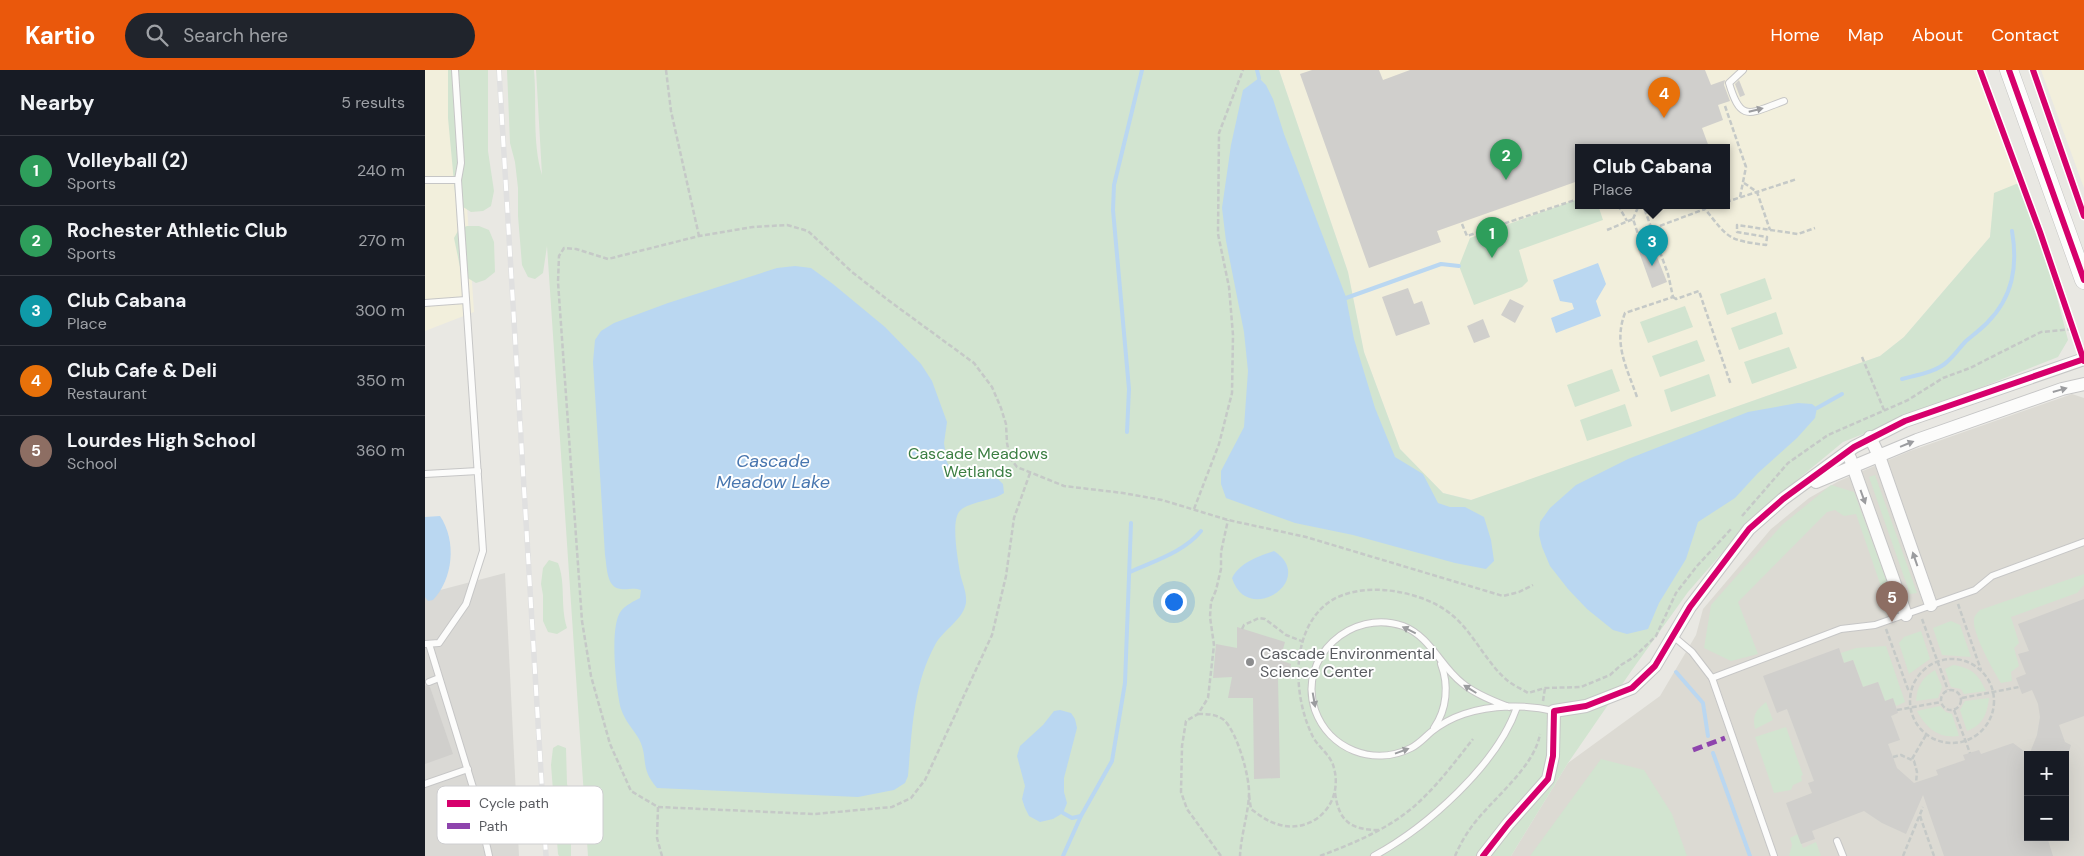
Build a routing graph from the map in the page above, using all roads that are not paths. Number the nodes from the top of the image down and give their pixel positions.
1 (455, 70) edge
2 (1743, 70) edge
3 (2009, 70) edge
4 (1784, 101) dead end
5 (425, 180) edge
6 (457, 180) junction
7 (2084, 280) edge
8 (466, 300) junction
9 (425, 303) edge
10 (2084, 359) edge
11 (2084, 384) edge
12 (1870, 437) junction
13 (1848, 451) junction
14 (1879, 456) junction
15 (1852, 466) junction
16 (477, 471) junction
17 (425, 474) edge
18 (1783, 499) junction
19 (2084, 542) edge
20 (1931, 605) junction
21 (1906, 615) junction
22 (1673, 636) junction
23 (427, 644) edge
24 (1439, 660) junction
25 (439, 678) junction
26 (1711, 678) junction
27 (429, 682) dead end
28 (1509, 707) junction
29 (1517, 707) junction
30 (1547, 709) junction
31 (1430, 733) junction
32 (468, 769) junction
33 (425, 784) edge
34 (473, 786) edge
35 (1837, 841) dead end
36 (1374, 856) edge
37 (1483, 856) edge
38 (1774, 856) edge
39 (1843, 856) edge

1 - 6 lane
2 -> 4 lane
3 - 7 main road
5 - 6 lane
6 - 8 lane
8 - 9 lane
8 - 16 lane
10 - 12 street
14 -> 11 street
12 - 13 street
12 - 14 street
13 - 15 street
13 - 18 street
14 - 15 street
20 -> 14 street
15 - 18 street
15 -> 21 street
16 - 17 lane
16 - 23 lane
18 - 22 street
19 - 20 lane
20 - 21 lane
21 - 26 lane
22 - 26 lane
22 - 30 street
23 - 25 lane
28 -> 24 lane
24 - 31 lane
24 -> 31 lane
25 - 27 lane
25 - 32 lane
26 - 38 lane
28 - 29 lane
28 - 31 lane
29 - 30 lane
29 - 36 lane
30 - 37 street
32 - 33 lane
32 - 34 lane
35 - 39 lane

